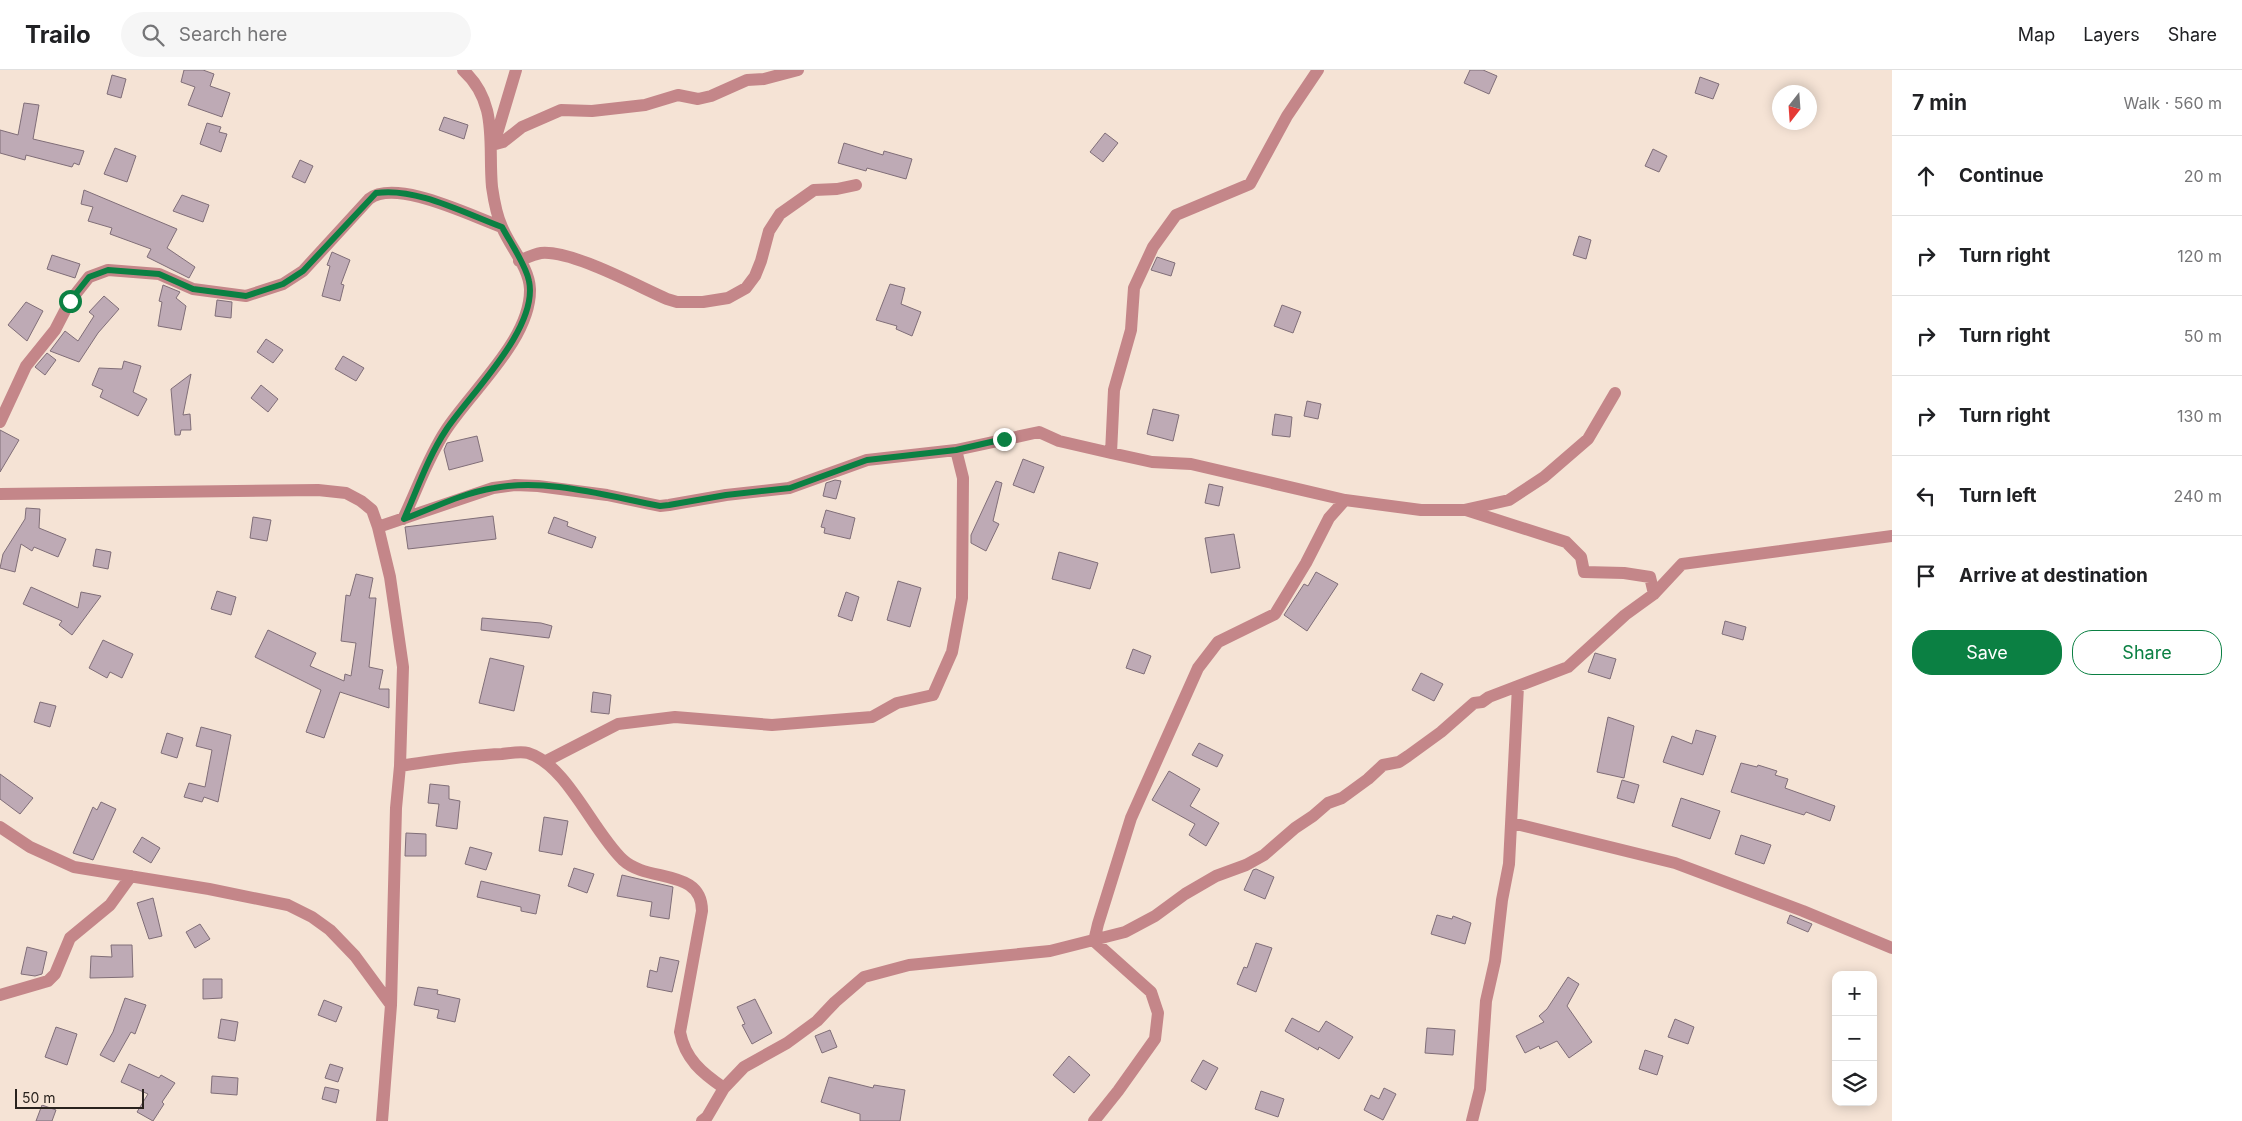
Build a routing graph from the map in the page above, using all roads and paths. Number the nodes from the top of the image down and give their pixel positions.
1 (463, 70) edge
2 (516, 70) edge
3 (798, 70) edge
4 (1318, 70) edge
5 (492, 144) junction
6 (856, 186) dead end
7 (502, 227) junction
8 (519, 261) junction
9 (1615, 394) dead end
10 (0, 422) edge
11 (956, 450) junction
12 (1111, 453) junction
13 (0, 494) edge
14 (1345, 500) junction
15 (1464, 510) junction
16 (404, 519) junction
17 (378, 527) junction
18 (1892, 536) edge
19 (1654, 594) junction
20 (1518, 686) junction
21 (546, 762) junction
22 (400, 766) junction
23 (1512, 823) junction
24 (0, 827) edge
25 (131, 876) junction
26 (1094, 941) junction
27 (1892, 948) edge
28 (0, 995) edge
29 (391, 1005) junction
30 (724, 1088) junction
31 (382, 1121) edge
32 (702, 1121) edge
33 (1094, 1121) edge
34 (1472, 1121) edge

1 - 5 street
2 - 5 street
3 - 5 street
4 - 12 street
5 - 7 street
6 - 8 street
7 - 8 street
7 - 10 street
8 - 16 street
9 - 15 street
11 - 12 street
11 - 16 street
11 - 21 street
12 - 14 street
13 - 17 street
14 - 15 street
14 - 26 street
15 - 19 street
16 - 17 street
17 - 22 street
18 - 19 street
19 - 20 street
20 - 23 street
20 - 26 street
21 - 22 street
21 - 30 street
22 - 29 street
23 - 27 street
23 - 34 street
24 - 25 street
25 - 28 street
25 - 29 street
26 - 30 street
26 - 33 street
29 - 31 street
30 - 32 street

